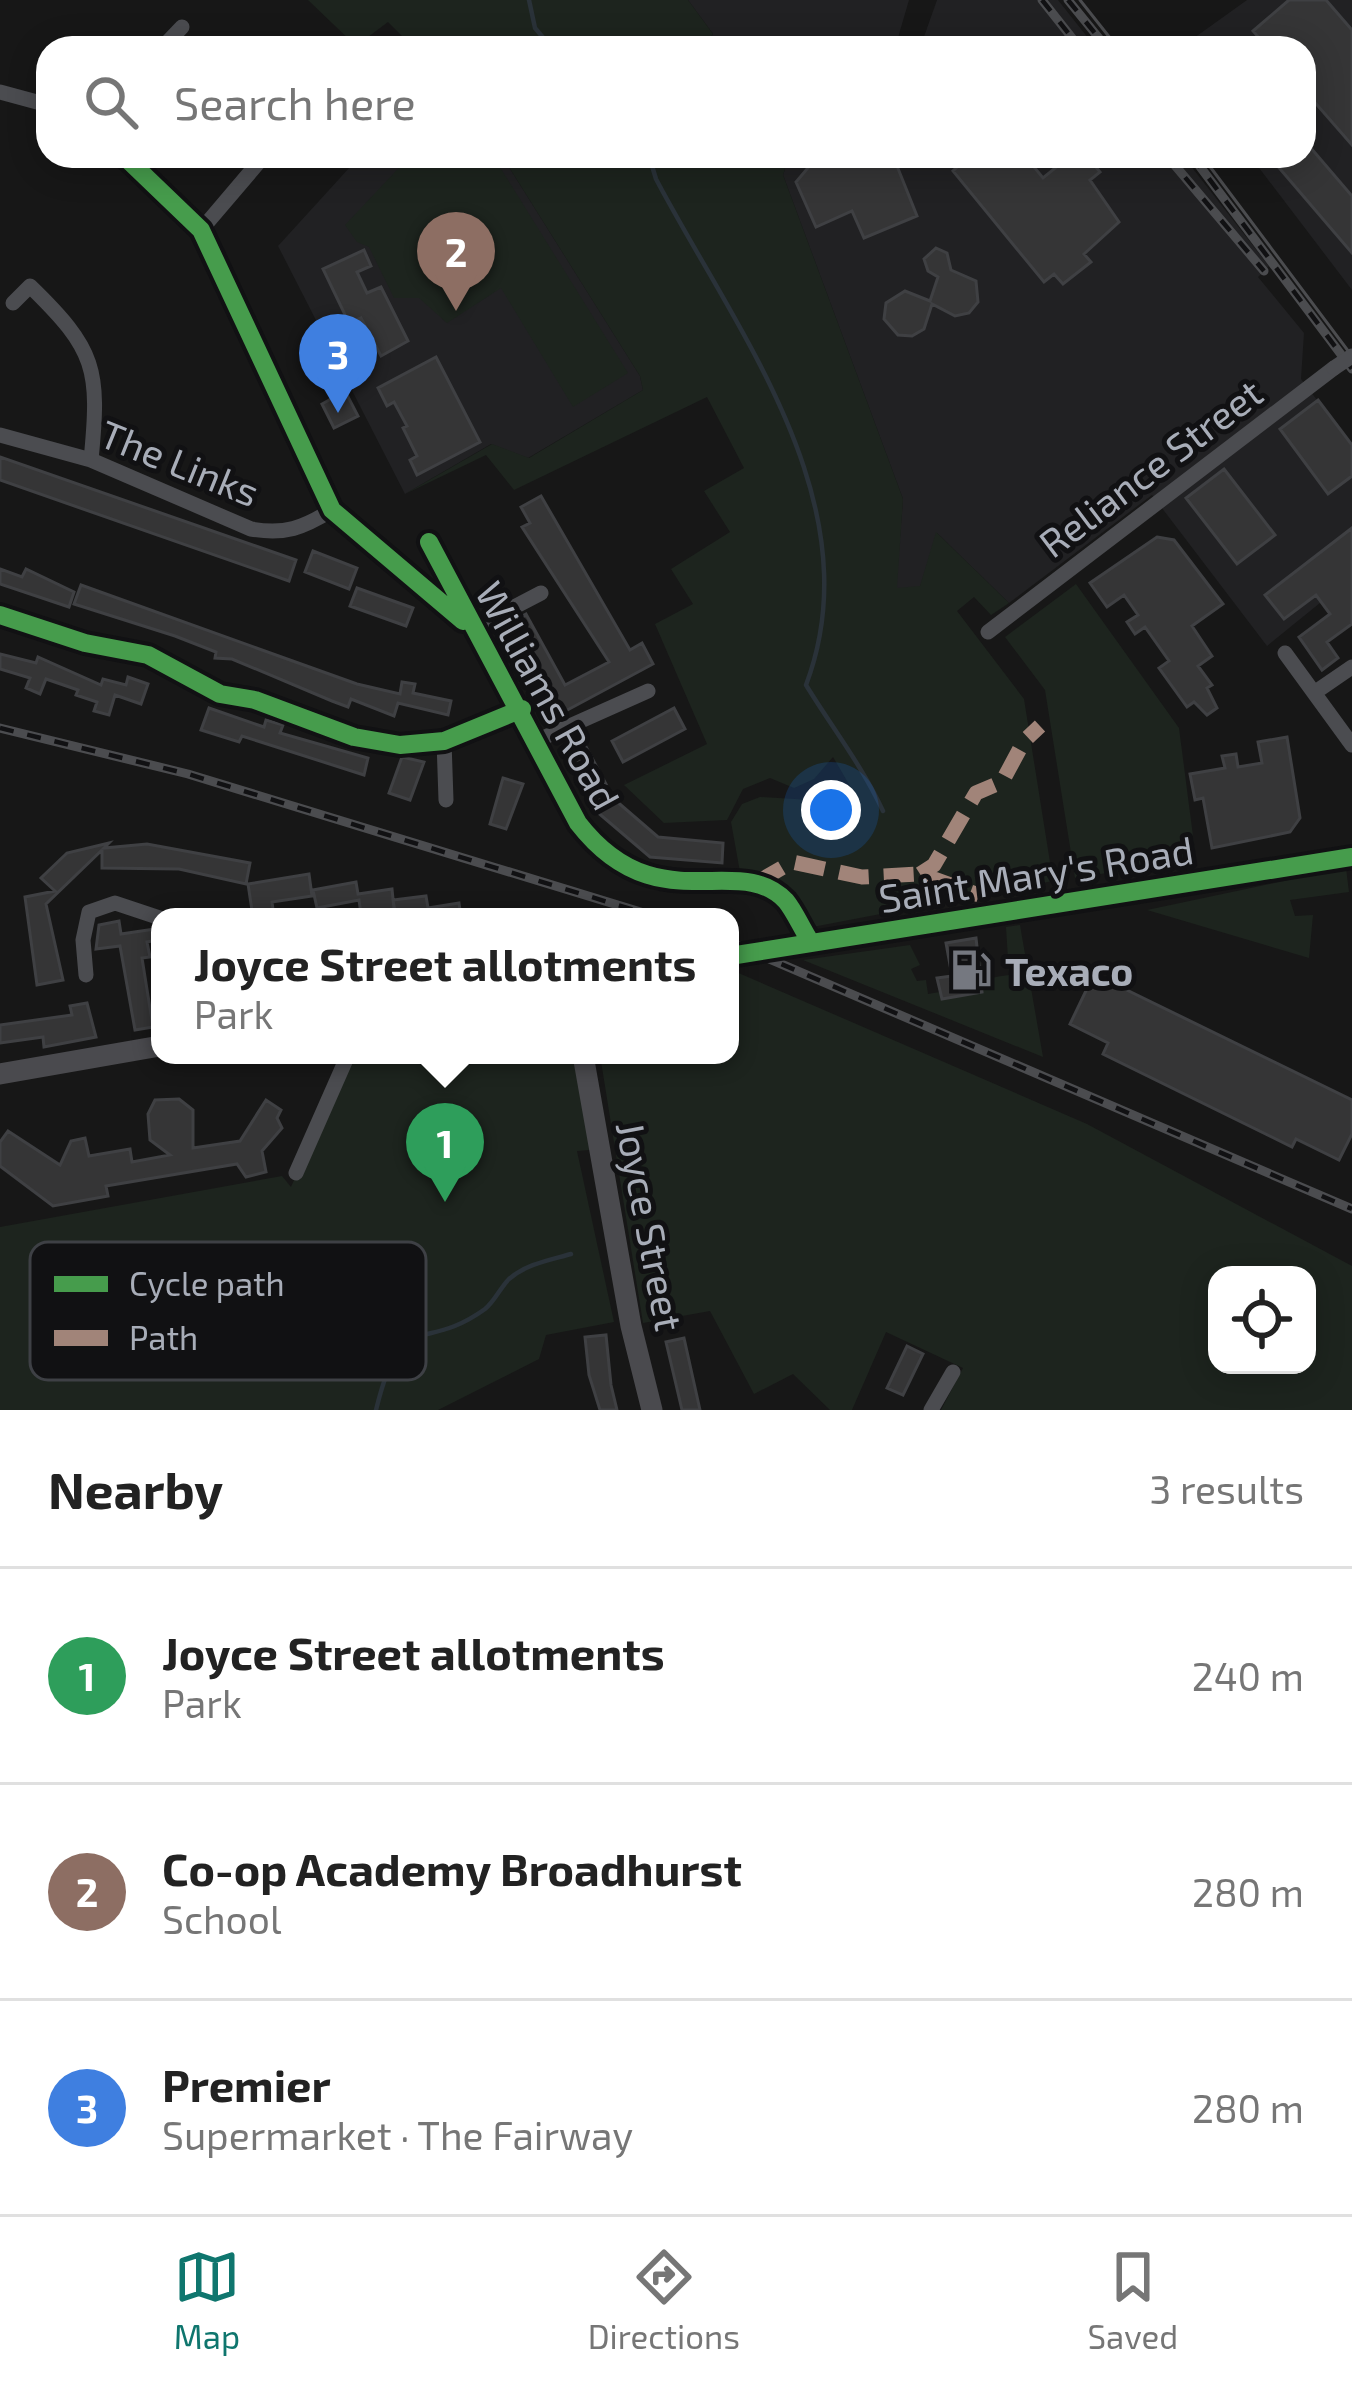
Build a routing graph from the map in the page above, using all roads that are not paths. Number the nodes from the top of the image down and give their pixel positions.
1 (182, 27) dead end
2 (173, 36) edge
3 (0, 92) edge
4 (36, 100) edge
5 (136, 168) edge
6 (254, 168) edge
7 (201, 230) junction
8 (13, 303) dead end
9 (1352, 356) edge
10 (0, 435) edge
11 (91, 460) junction
12 (332, 510) junction
13 (429, 542) dead end
14 (541, 593) dead end
15 (0, 615) edge
16 (472, 629) junction
17 (988, 632) dead end
18 (1285, 653) dead end
19 (1352, 667) edge
20 (648, 691) dead end
21 (1314, 693) junction
22 (522, 709) junction
23 (444, 741) junction
24 (536, 741) junction
25 (1352, 745) edge
26 (446, 800) dead end
27 (1352, 857) edge
28 (151, 915) edge
29 (810, 941) junction
30 (739, 954) edge
31 (86, 975) dead end
32 (151, 1048) edge
33 (344, 1064) edge
34 (585, 1064) edge
35 (0, 1074) edge
36 (296, 1173) dead end
37 (953, 1372) dead end
38 (652, 1410) edge
39 (931, 1410) edge

1 - 2 street
3 - 4 street
5 - 7 street
6 - 7 street
7 - 12 street
8 - 11 street
9 - 17 street, Reliance Street, bridge
10 - 11 street, The Links
11 - 12 street, The Links
12 - 16 street
13 - 16 street, Williams Road
14 - 16 street
15 - 23 street
16 - 22 street, Williams Road
18 - 21 street
19 - 21 street
20 - 24 street
21 - 25 street
22 - 23 street
22 - 24 street, Williams Road
23 - 26 street
24 - 29 street, Williams Road
27 - 29 street, Saint Mary's Road
28 - 31 street
29 - 30 street, Saint Mary's Road
32 - 35 street
33 - 36 street
34 - 38 street, Joyce Street
37 - 39 street

